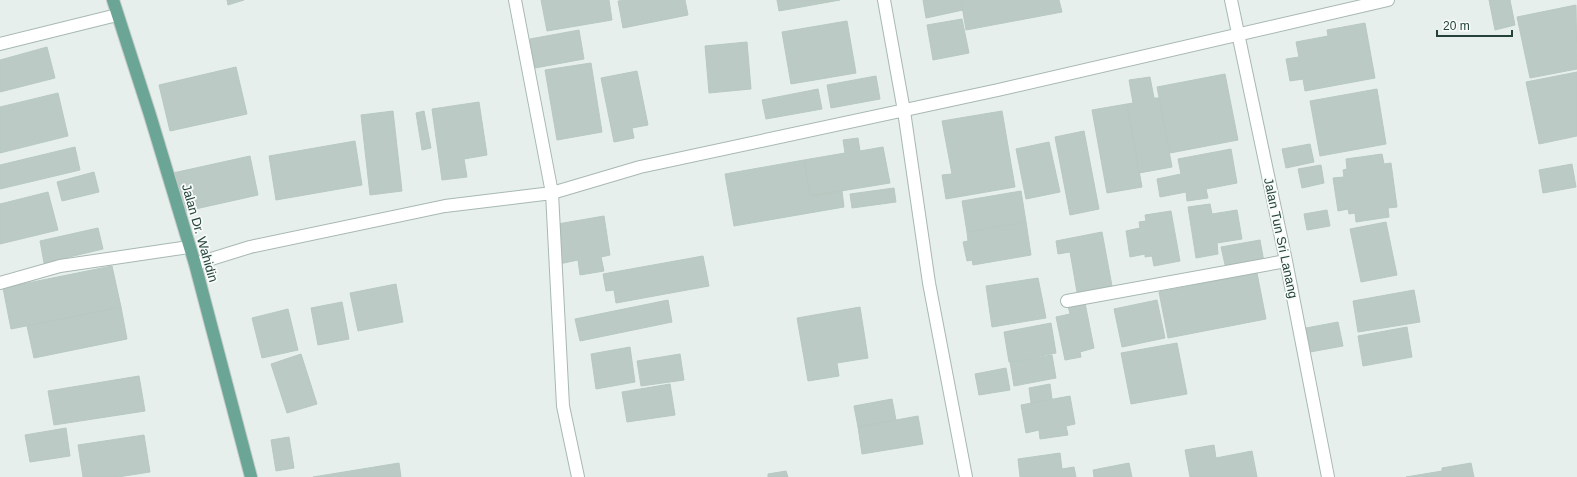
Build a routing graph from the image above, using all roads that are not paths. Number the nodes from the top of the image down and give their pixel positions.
1 (113, 0) edge
2 (515, 0) edge
3 (884, 0) edge
4 (1231, 0) edge
5 (1388, 0) edge
6 (117, 15) junction
7 (1238, 34) junction
8 (0, 44) edge
9 (904, 111) junction
10 (552, 193) junction
11 (189, 247) junction
12 (1286, 261) junction
13 (195, 264) junction
14 (0, 283) edge
15 (1067, 300) dead end
16 (251, 477) edge
17 (578, 477) edge
18 (966, 477) edge
19 (1328, 477) edge

1 - 6 main road, Jalan Dr. Wahidin
2 - 10 street
3 - 9 street
4 - 7 street, Jalan Tun Sri Lanang
5 - 7 street
6 - 8 street
6 - 11 main road, Jalan Dr. Wahidin
7 - 9 street
7 - 12 street, Jalan Tun Sri Lanang
9 - 10 street
9 - 18 street
10 - 13 street
10 - 17 street
11 - 13 main road, Jalan Dr. Wahidin
11 - 14 street
12 - 15 street
12 - 19 street, Jalan Tun Sri Lanang
13 - 16 main road, Jalan Dr. Wahidin

